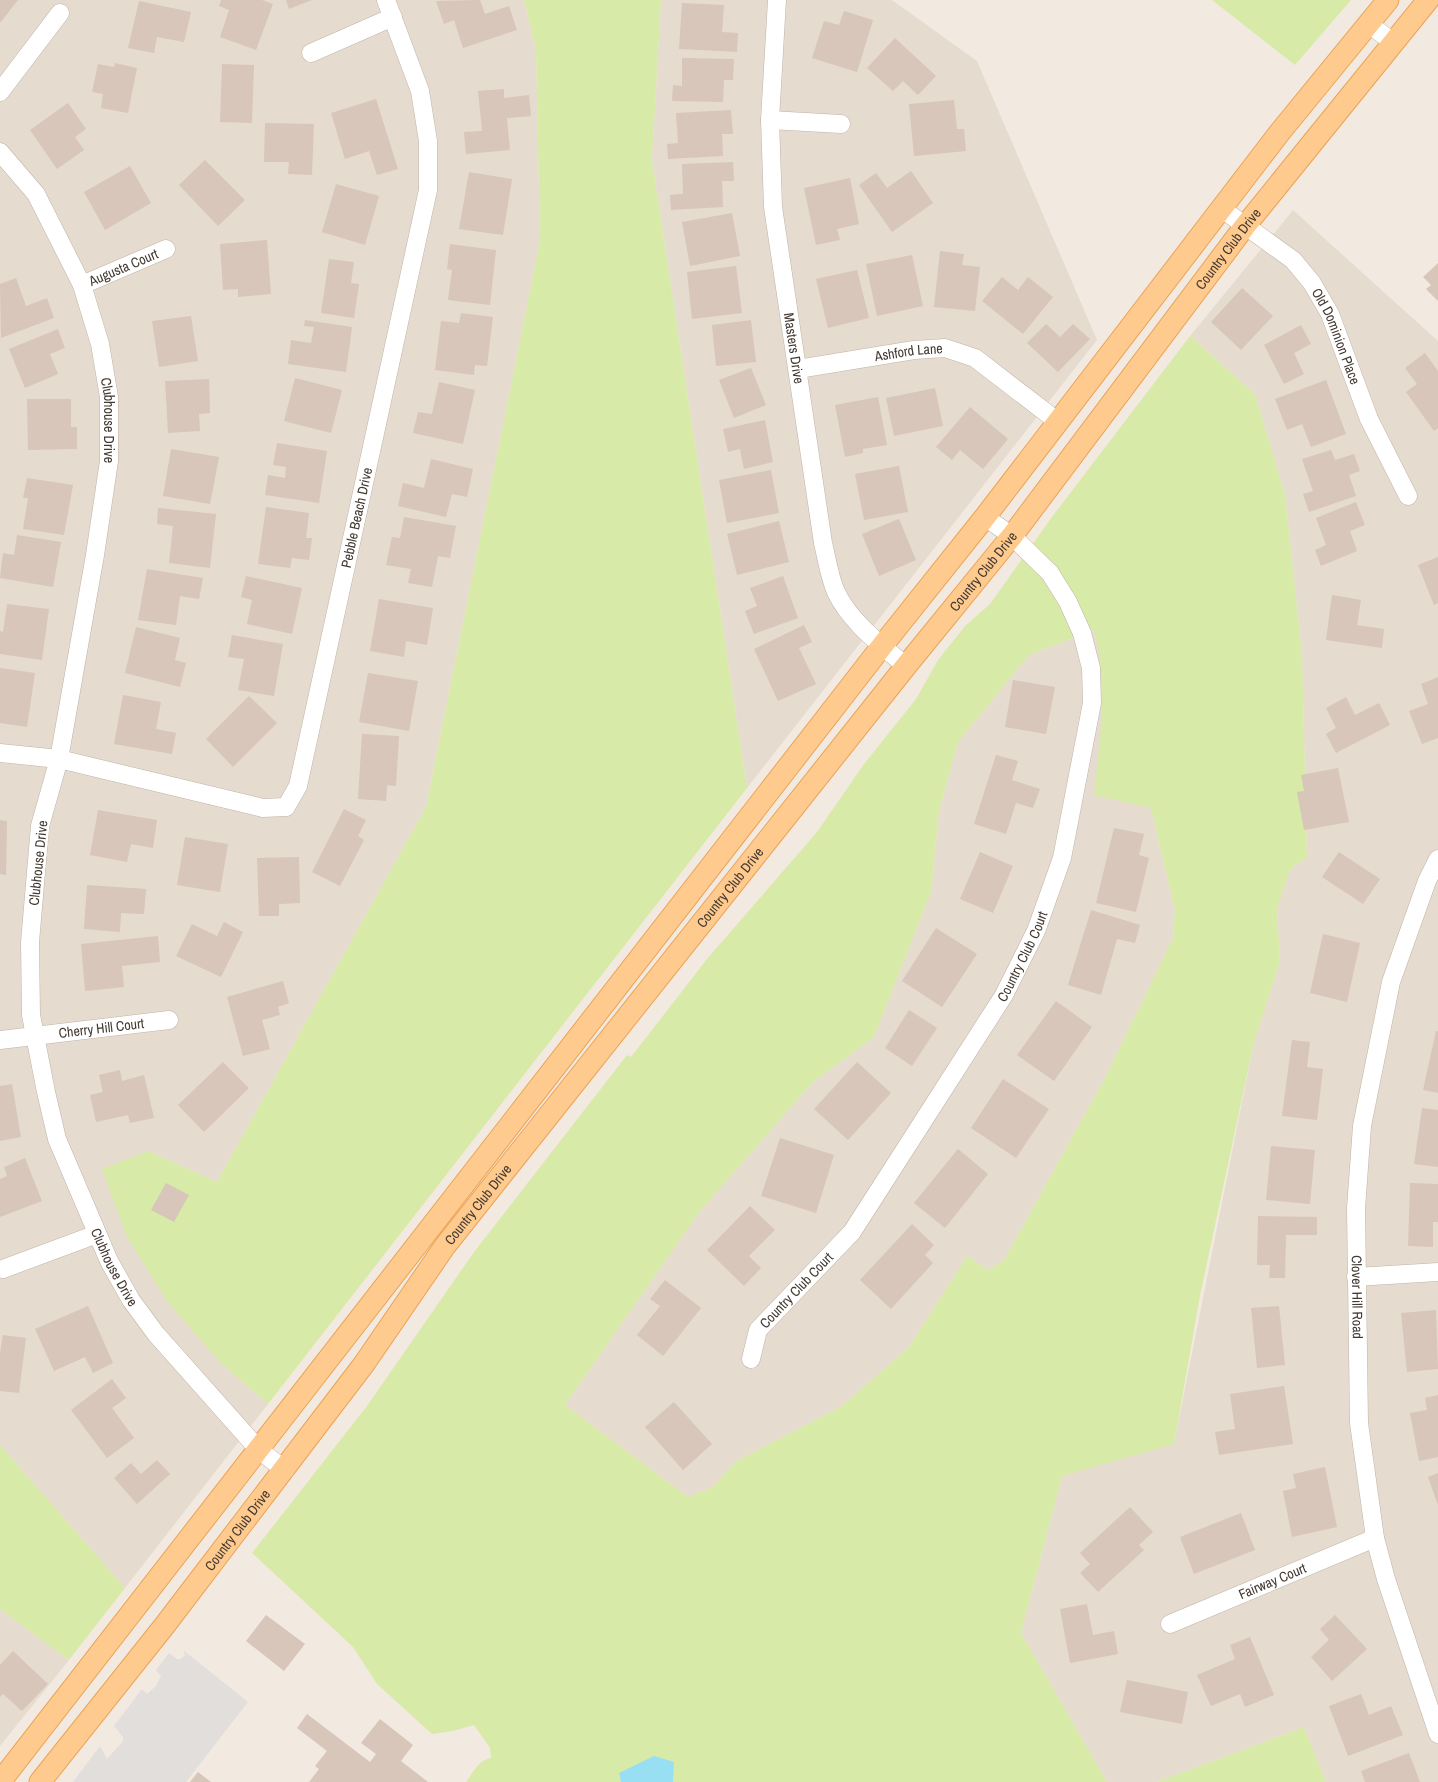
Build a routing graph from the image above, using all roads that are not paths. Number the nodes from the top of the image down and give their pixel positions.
1 (386, 0) edge
2 (777, 0) edge
3 (1388, 0) edge
4 (1428, 0) edge
5 (60, 13) dead end
6 (393, 17) junction
7 (1369, 24) junction
8 (1394, 43) junction
9 (311, 53) dead end
10 (0, 92) edge
11 (770, 120) junction
12 (840, 124) dead end
13 (0, 152) edge
14 (1222, 209) junction
15 (1245, 226) junction
16 (166, 249) dead end
17 (82, 285) junction
18 (798, 369) junction
19 (1057, 421) junction
20 (1408, 496) dead end
21 (985, 517) junction
22 (1012, 536) junction
23 (882, 646) junction
24 (906, 666) junction
25 (0, 753) edge
26 (59, 759) junction
27 (1438, 859) edge
28 (169, 1020) dead end
29 (35, 1036) junction
30 (0, 1040) edge
31 (97, 1234) junction
32 (2, 1270) dead end
33 (1438, 1272) edge
34 (1356, 1277) junction
35 (751, 1359) dead end
36 (259, 1450) junction
37 (284, 1470) junction
38 (1375, 1538) junction
39 (1170, 1624) dead end
40 (1438, 1734) edge
41 (0, 1782) edge
42 (40, 1782) edge

1 - 6 street, Pebble Beach Drive
2 - 11 street, Masters Drive
3 - 7 main road, Country Club Drive
4 - 8 main road, Country Club Drive
5 - 10 street
6 - 9 street
6 - 26 street, Pebble Beach Drive
7 - 8 street
7 - 14 main road, Country Club Drive
8 - 15 main road, Country Club Drive
11 - 12 street
11 - 18 street, Masters Drive
13 - 17 street, Clubhouse Drive
14 - 15 street, Old Dominion Place
14 - 19 main road, Country Club Drive
15 - 20 street, Old Dominion Place
15 - 22 main road, Country Club Drive
16 - 17 street, Augusta Court
17 - 26 street, Clubhouse Drive
18 - 19 street, Ashford Lane
18 - 23 street, Masters Drive
19 - 21 main road, Country Club Drive
21 - 22 street, Country Club Court
21 - 23 main road, Country Club Drive
22 - 24 main road, Country Club Drive
22 - 35 street, Country Club Court
23 - 24 street, Masters Drive
23 - 36 main road, Country Club Drive
24 - 37 main road, Country Club Drive
25 - 26 street
26 - 29 street, Clubhouse Drive
27 - 34 street, Clover Hill Road
28 - 29 street, Cherry Hill Court
29 - 30 street, Cherry Hill Court
29 - 31 street, Clubhouse Drive
31 - 32 street
31 - 36 street, Clubhouse Drive
33 - 34 street
34 - 38 street, Clover Hill Road
36 - 37 street, Clubhouse Drive
36 - 41 main road, Country Club Drive
37 - 42 main road, Country Club Drive
38 - 39 street, Fairway Court
38 - 40 street, Clover Hill Road

